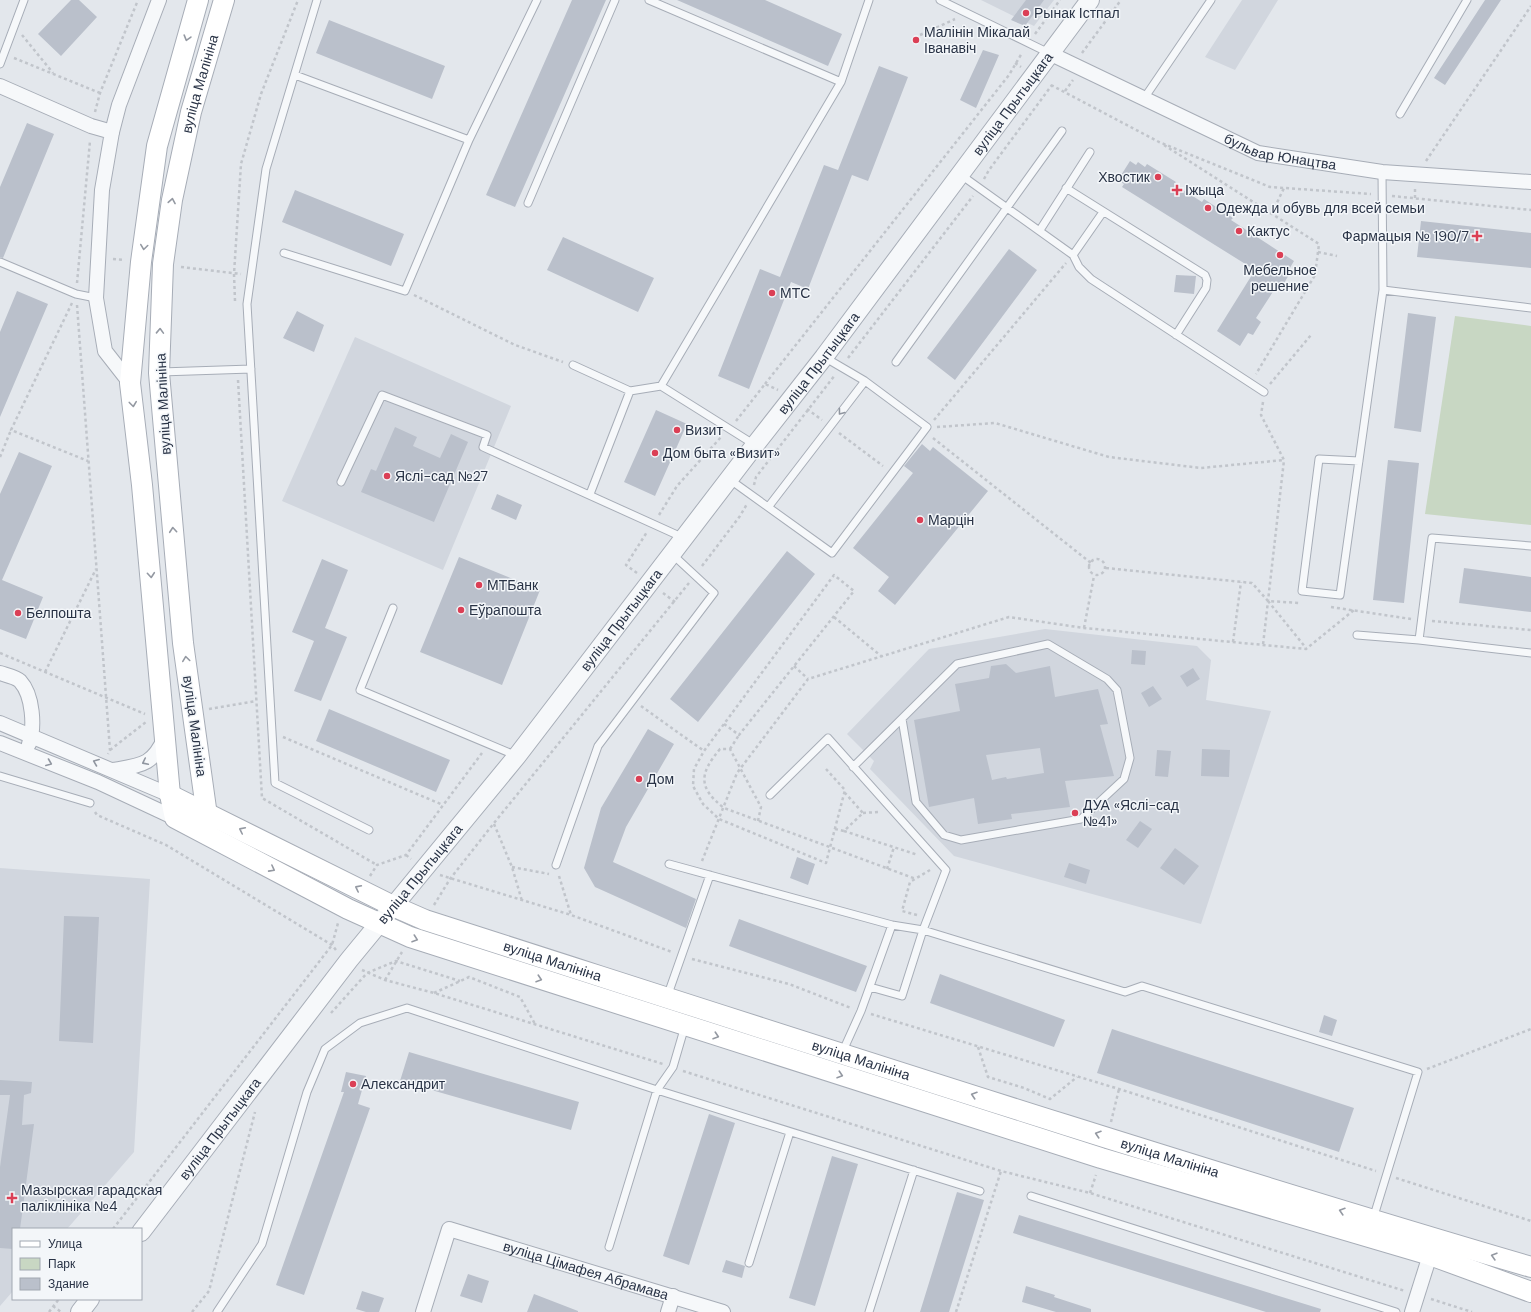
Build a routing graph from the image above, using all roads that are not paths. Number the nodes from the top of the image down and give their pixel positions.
1 (24, 0) edge
2 (159, 0) edge
3 (198, 0) edge
4 (224, 0) edge
5 (317, 0) edge
6 (537, 0) edge
7 (615, 0) edge
8 (649, 0) edge
9 (869, 0) edge
10 (940, 0) edge
11 (1090, 0) edge
12 (1211, 0) edge
13 (1467, 0) edge
14 (1049, 53) junction
15 (0, 64) edge
16 (295, 75) junction
17 (841, 82) junction
18 (0, 86) edge
19 (1145, 98) junction
20 (1400, 114) dead end
21 (1062, 131) dead end
22 (112, 132) junction
23 (469, 140) junction
24 (1090, 152) dead end
25 (1382, 172) junction
26 (961, 175) junction
27 (1531, 182) edge
28 (1066, 188) junction
29 (528, 203) dead end
30 (1008, 207) junction
31 (1102, 212) junction
32 (1040, 230) junction
33 (284, 253) dead end
34 (1072, 255) junction
35 (1, 264) edge
36 (1383, 290) junction
37 (96, 298) junction
38 (1531, 308) edge
39 (1176, 335) junction
40 (824, 357) junction
41 (896, 362) dead end
42 (572, 365) road end
43 (251, 369) junction
44 (159, 372) junction
45 (865, 381) junction
46 (130, 383) junction
47 (661, 386) junction
48 (630, 391) junction
49 (1264, 392) road end
50 (755, 445) junction
51 (1359, 461) junction
52 (729, 479) junction
53 (342, 482) dead end
54 (590, 494) junction
55 (768, 506) junction
56 (684, 538) junction
57 (1531, 546) edge
58 (672, 554) junction
59 (393, 608) dead end
60 (1358, 635) dead end
61 (1419, 640) junction
62 (1531, 653) edge
63 (0, 672) edge
64 (902, 719) junction
65 (0, 723) edge
66 (32, 736) junction
67 (165, 736) junction
68 (0, 743) edge
69 (25, 753) junction
70 (517, 756) junction
71 (854, 767) junction
72 (109, 768) junction
73 (0, 776) edge
74 (170, 795) junction
75 (770, 795) dead end
76 (90, 803) road end
77 (207, 812) junction
78 (175, 818) junction
79 (369, 830) dead end
80 (210, 837) junction
81 (668, 864) dead end
82 (556, 866) road end
83 (710, 875) junction
84 (393, 906) junction
85 (379, 923) junction
86 (892, 926) junction
87 (923, 930) junction
88 (870, 987) junction
89 (664, 1008) junction
90 (685, 1026) junction
91 (842, 1053) junction
92 (657, 1090) junction
93 (790, 1132) junction
94 (914, 1170) junction
95 (980, 1191) dead end
96 (1031, 1196) dead end
97 (1372, 1220) junction
98 (142, 1231) edge
99 (608, 1247) dead end
100 (1430, 1255) junction
101 (749, 1263) dead end
102 (1531, 1267) edge
103 (1531, 1290) edge
104 (673, 1296) junction
105 (89, 1300) edge
106 (221, 1311) edge
107 (80, 1312) edge
108 (422, 1312) edge
109 (668, 1312) edge
110 (723, 1312) edge
111 (869, 1312) edge
112 (1396, 1312) edge
113 (1412, 1312) edge

1 - 15 lane
2 - 22 street
3 -> 46 main road, вуліца Малініна
44 -> 4 main road, вуліца Малініна
5 - 16 lane
6 - 23 lane
7 - 29 lane
8 - 17 lane
9 - 17 lane
10 - 14 lane
11 - 14 street, вуліца Прытыцкага
12 - 19 lane
13 - 20 lane
14 - 19 street, бульвар Юнацтва
14 - 26 street, вуліца Прытыцкага
16 - 23 lane
16 - 43 lane
17 - 47 lane
18 - 22 street
19 - 25 street, бульвар Юнацтва
21 - 30 lane
22 - 37 street
23 - 33 lane
24 - 28 lane
25 - 27 street, бульвар Юнацтва
25 - 36 lane
26 - 30 lane
26 - 40 street, вуліца Прытыцкага
28 - 31 lane
28 - 32 lane
30 - 32 lane
30 - 41 lane
31 - 34 lane
31 - 39 lane
32 - 34 lane
34 - 39 lane
35 - 37 lane
36 - 38 lane
36 - 51 lane
37 - 46 street
39 - 49 lane
40 - 45 lane
40 - 50 street, вуліца Прытыцкага
42 - 48 lane
43 - 44 lane
43 - 79 lane
77 -> 44 main road, вуліца Малініна
45 -> 55 lane
45 - 55 lane
46 -> 67 main road, вуліца Малініна
47 - 48 lane
47 - 50 lane
48 - 54 lane
50 - 52 street, вуліца Прытыцкага
51 - 51 lane
52 - 55 lane
52 - 56 street, вуліца Прытыцкага
53 - 54 lane
54 - 56 lane
56 - 58 street, вуліца Прытыцкага
57 - 61 lane
58 - 70 street, вуліца Прытыцкага
58 - 82 lane
59 - 70 lane
60 - 61 lane
61 - 62 lane
63 - 66 street
64 - 64 lane
64 - 71 lane
65 - 66 street
66 - 69 street
72 -> 66 street
67 -> 72 street
67 - 74 main road, вуліца Малініна
68 - 69 street
69 -> 78 street
70 - 84 street, вуліца Прытыцкага
71 - 75 lane
71 - 87 lane
72 - 74 street
73 - 76 lane
74 - 77 main road, вуліца Малініна
74 - 78 main road, вуліца Малініна
77 - 80 main road, вуліца Малініна
84 -> 77 main road, вуліца Малініна
78 - 80 main road, вуліца Малініна
80 -> 85 main road, вуліца Малініна
81 - 83 lane
83 - 86 lane
83 - 89 lane
84 - 85 street, вуліца Прытыцкага
84 - 89 main road, вуліца Малініна
85 -> 89 main road, вуліца Малініна
85 - 98 street, вуліца Прытыцкага
86 - 87 lane
86 - 88 lane
87 - 88 lane
87 - 97 lane
88 - 91 lane
89 - 90 main road, вуліца Малініна
89 - 91 main road, вуліца Малініна
90 - 92 lane
90 -> 100 main road, вуліца Малініна
97 -> 91 main road, вуліца Малініна
92 - 93 lane
92 - 99 lane
92 - 106 lane
93 - 94 lane
93 - 101 lane
94 - 95 lane
94 - 111 lane
96 - 112 lane
102 -> 97 main road, вуліца Малініна
100 - 103 main road, вуліца Малініна
100 - 113 street
104 - 108 street, вуліца Цімафея Абрамава
104 - 109 street
104 - 110 street, вуліца Цімафея Абрамава
105 - 107 street

